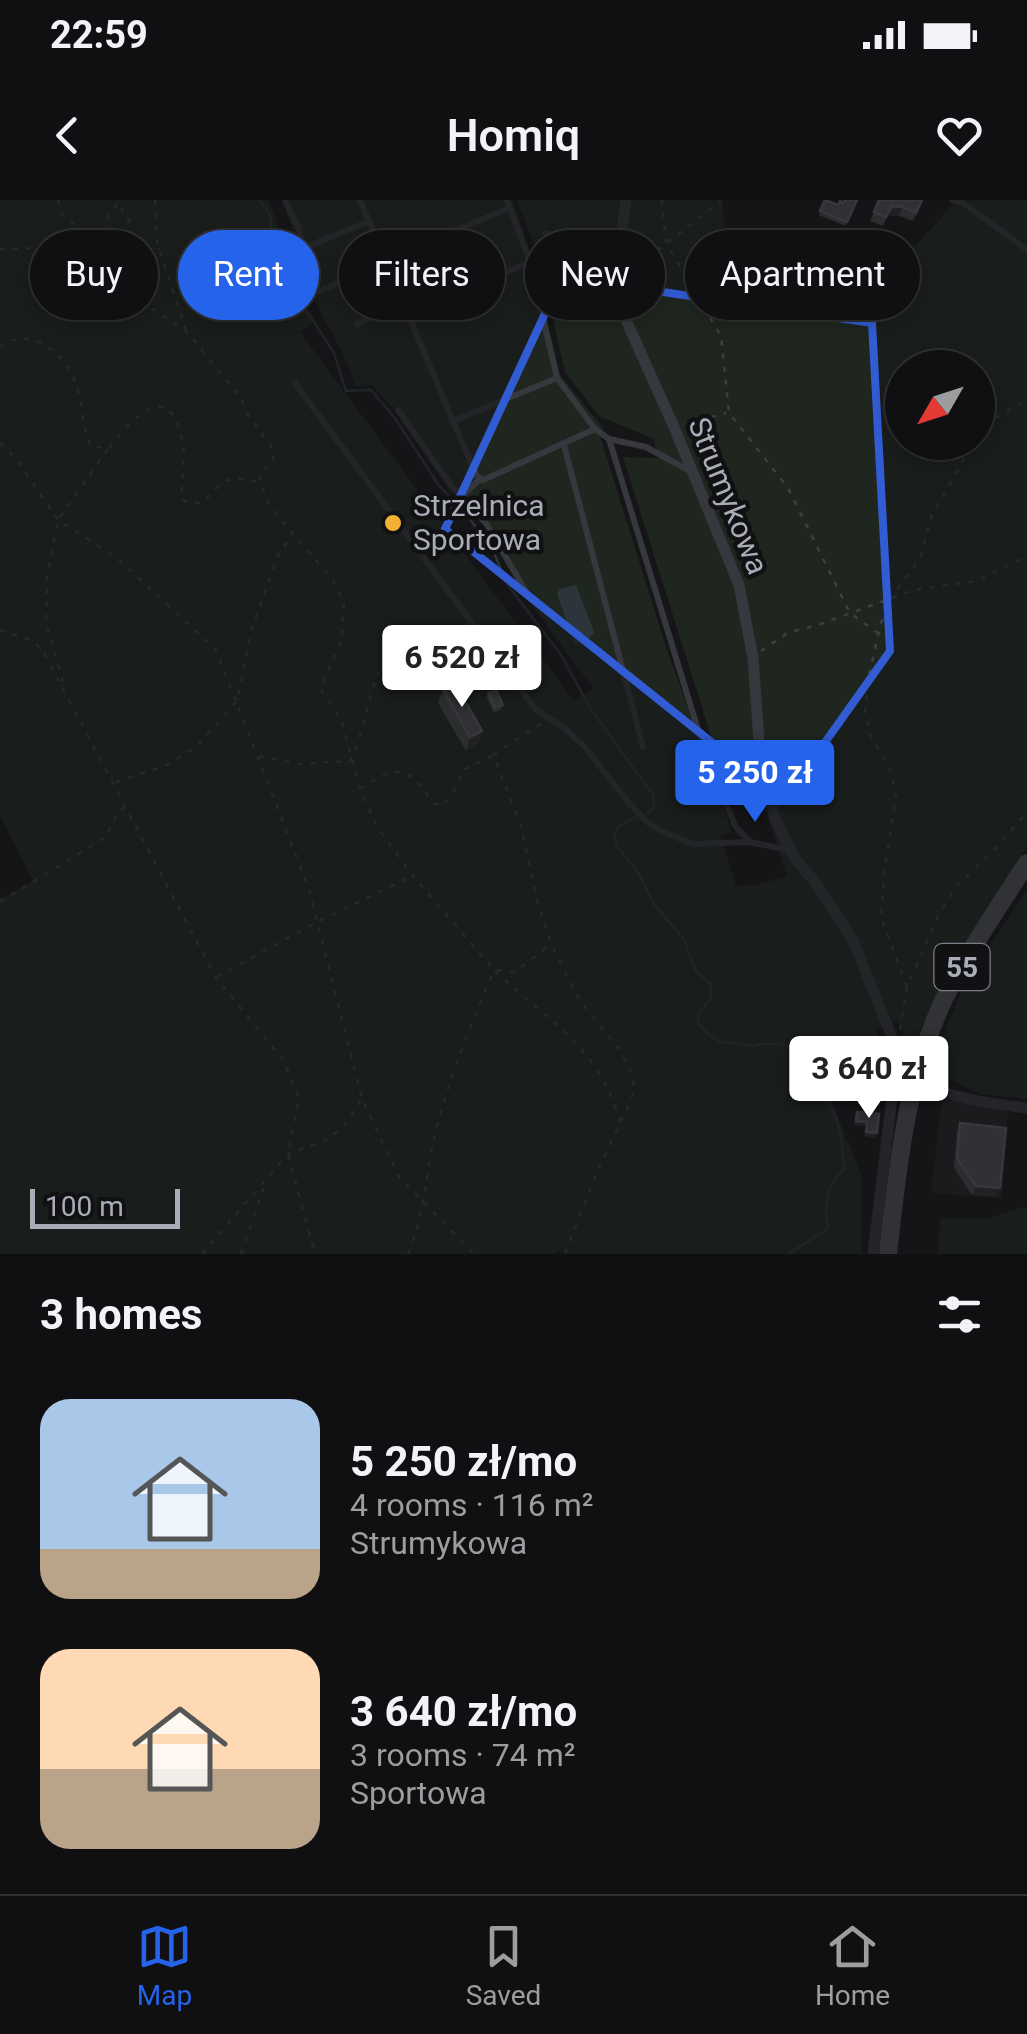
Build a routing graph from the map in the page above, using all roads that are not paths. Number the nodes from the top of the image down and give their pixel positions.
1 (285, 200) edge
2 (360, 200) edge
3 (626, 200) edge
4 (952, 200) edge
5 (508, 204) edge
6 (368, 222) junction
7 (297, 230) edge
8 (371, 230) edge
9 (452, 230) edge
10 (622, 230) edge
11 (319, 242) edge
12 (525, 249) edge
13 (1027, 250) edge
14 (366, 320) edge
15 (410, 320) edge
16 (544, 320) edge
17 (626, 320) edge
18 (357, 324) dead end
19 (557, 378) junction
20 (296, 383) dead end
21 (398, 410) dead end
22 (453, 421) junction
23 (596, 429) junction
24 (609, 439) junction
25 (564, 445) junction
26 (691, 471) junction
27 (480, 479) junction
28 (462, 495) junction
29 (528, 595) dead end
30 (643, 748) dead end
31 (750, 842) junction
32 (789, 850) junction
33 (1027, 863) edge
34 (897, 1051) junction
35 (915, 1079) junction
36 (1027, 1108) edge
37 (873, 1254) edge
38 (888, 1254) edge

1 - 7 lane
2 - 6 lane
3 - 10 street, Strumykowa
4 - 13 lane
5 - 9 lane
5 - 12 lane
6 - 8 lane
6 - 11 lane
14 - 18 lane
15 - 22 lane
16 - 19 lane
17 - 26 street, Strumykowa
19 - 22 lane
19 - 23 lane
20 - 31 lane
21 - 28 lane
22 - 27 lane
23 - 24 lane
23 - 25 lane
24 - 26 lane
24 - 31 lane
25 - 27 lane
25 - 30 lane
26 - 32 street, Strumykowa
27 - 28 lane
28 - 29 lane
31 - 32 lane
32 - 34 street, Strumykowa
33 - 35 main road, 55
34 - 35 street, Strumykowa
34 - 37 street
35 - 36 street
35 - 38 main road, 55

